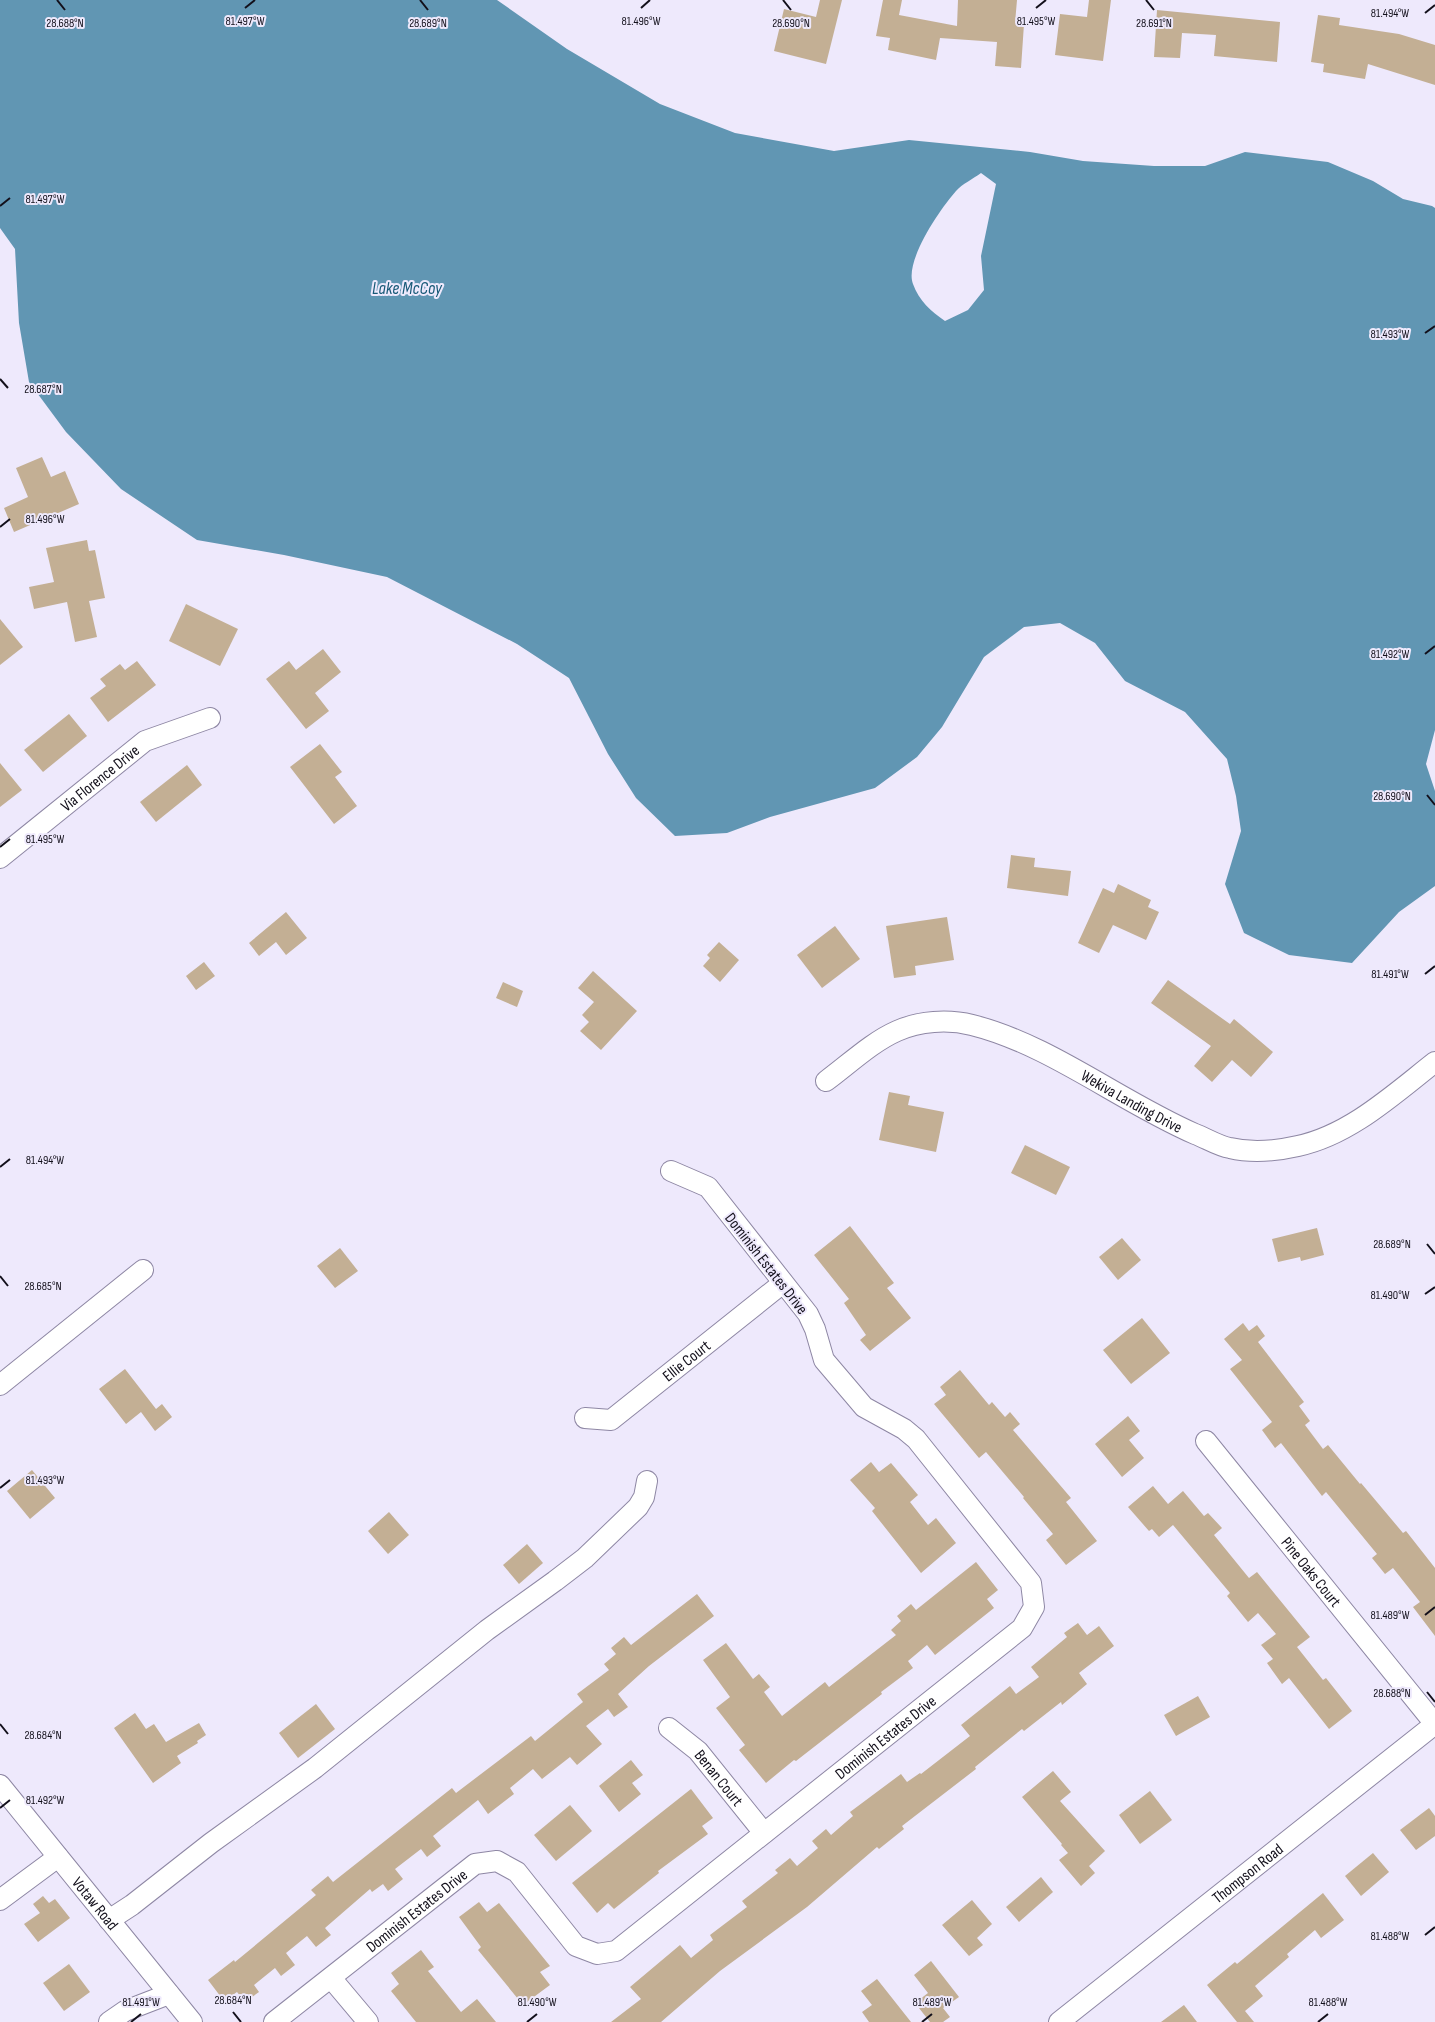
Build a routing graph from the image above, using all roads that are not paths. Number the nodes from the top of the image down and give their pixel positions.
1 (210, 718) dead end
2 (0, 858) edge
3 (1435, 1062) edge
4 (826, 1081) dead end
5 (671, 1171) dead end
6 (143, 1270) dead end
7 (783, 1283) junction
8 (0, 1385) edge
9 (585, 1418) dead end
10 (1206, 1441) dead end
11 (647, 1481) dead end
12 (1435, 1724) edge
13 (669, 1728) dead end
14 (0, 1785) edge
15 (764, 1833) junction
16 (58, 1857) junction
17 (0, 1900) edge
18 (109, 1920) junction
19 (331, 1978) junction
20 (169, 1994) junction
21 (109, 2022) edge
22 (192, 2022) edge
23 (274, 2022) edge
24 (368, 2022) edge
25 (1059, 2022) edge

1 - 2 street, Via Florence Drive
3 - 4 street, Wekiva Landing Drive
5 - 7 street, Dominish Estates Drive
6 - 8 street
7 - 9 street, Ellie Court
7 - 15 street, Dominish Estates Drive
10 - 12 street, Pine Oaks Court
11 - 18 street
12 - 25 street, Thompson Road
13 - 15 street, Benan Court
14 - 16 street, Votaw Road
15 - 19 street, Dominish Estates Drive
16 - 17 street
16 - 18 street, Votaw Road
18 - 20 street, Votaw Road
19 - 23 street, Dominish Estates Drive
19 - 24 street
20 - 21 street
20 - 22 street, Votaw Road

